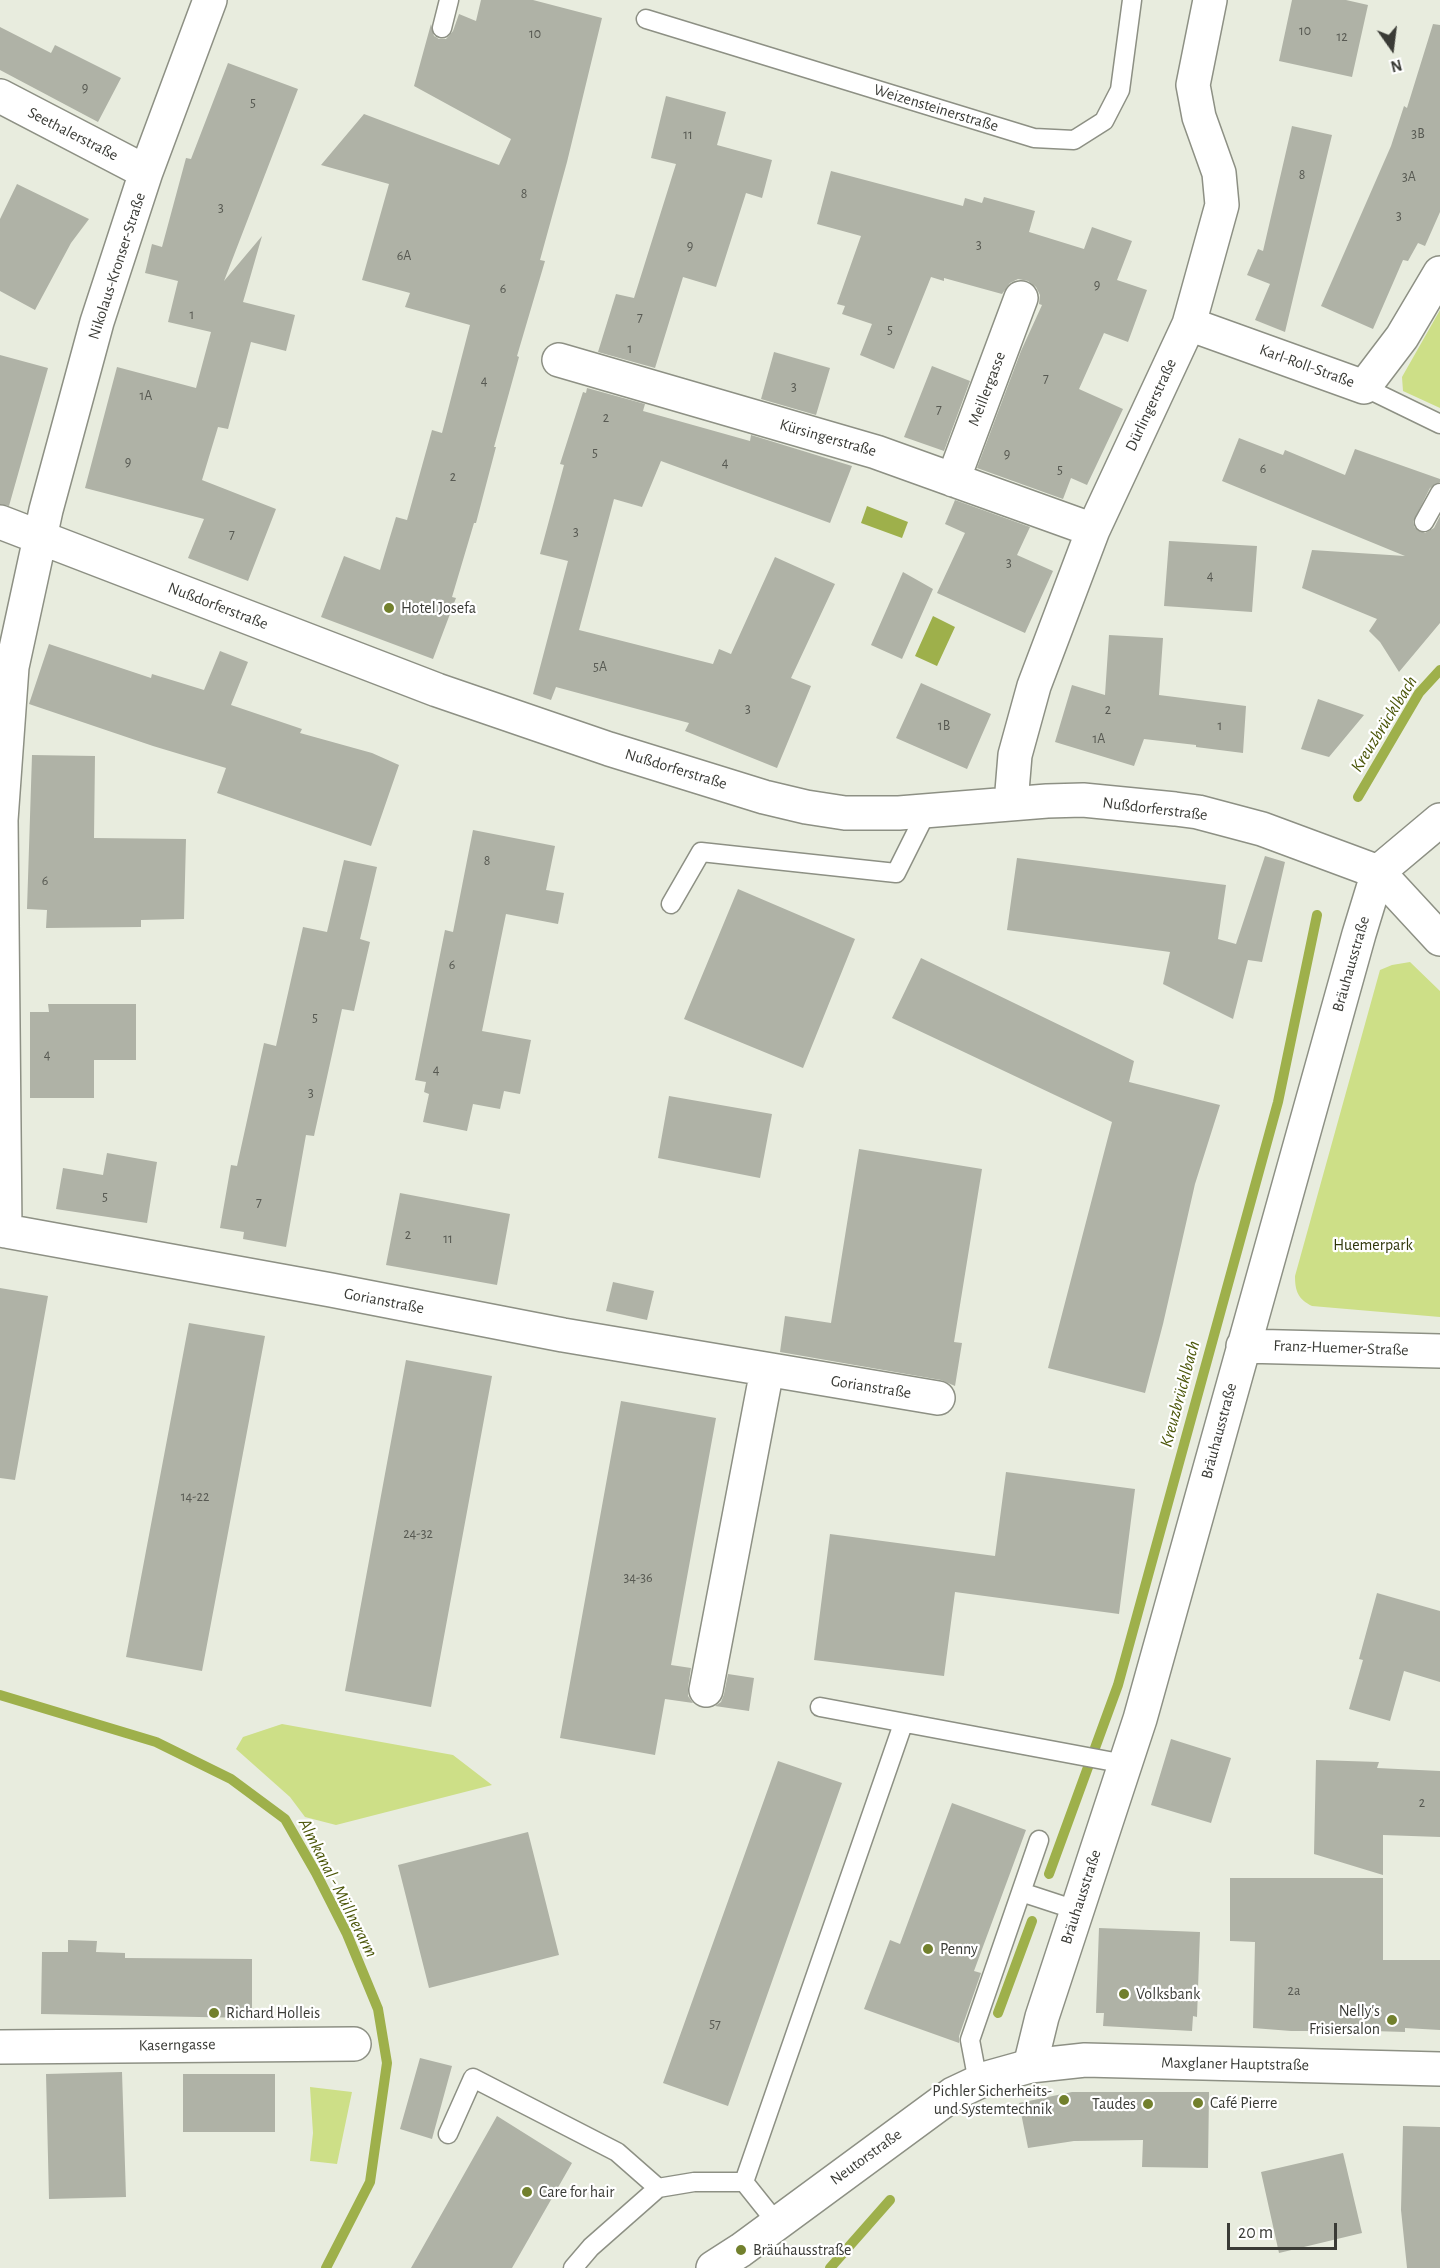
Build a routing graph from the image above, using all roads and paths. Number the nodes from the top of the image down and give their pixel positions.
1 (210, 0) edge
2 (449, 0) edge
3 (1132, 0) edge
4 (1209, 0) edge
5 (645, 19) dead end
6 (442, 28) dead end
7 (0, 96) edge
8 (146, 172) junction
9 (1440, 273) edge
10 (1021, 298) dead end
11 (1189, 324) junction
12 (559, 360) dead end
13 (1364, 387) junction
14 (1440, 424) edge
15 (953, 480) junction
16 (1440, 493) edge
17 (0, 522) edge
18 (1424, 522) dead end
19 (1093, 531) junction
20 (40, 537) junction
21 (1011, 803) junction
22 (927, 811) junction
23 (1440, 820) edge
24 (1378, 872) junction
25 (671, 904) dead end
26 (1440, 939) edge
27 (3, 1230) edge
28 (1243, 1346) junction
29 (1440, 1351) edge
30 (767, 1370) junction
31 (938, 1398) dead end
32 (706, 1690) dead end
33 (820, 1707) dead end
34 (903, 1724) junction
35 (1103, 1760) junction
36 (1039, 1839) dead end
37 (1021, 1892) junction
38 (1076, 1910) junction
39 (354, 2044) dead end
40 (0, 2047) edge
41 (1030, 2066) junction
42 (1440, 2068) edge
43 (978, 2082) junction
44 (448, 2134) dead end
45 (744, 2182) junction
46 (658, 2188) junction
47 (776, 2222) junction
48 (573, 2268) edge
49 (713, 2268) edge

1 - 8 street, Nikolaus-Kronser-Straße
2 - 6 lane
3 - 5 lane, Weizensteinerstraße
4 - 11 street, Dürlingerstraße
7 - 8 street, Seethalerstraße
8 - 20 street, Nikolaus-Kronser-Straße
9 - 13 street, Karl-Roll-Straße
10 - 15 street, Meillergasse
11 - 13 street, Karl-Roll-Straße
11 - 19 street, Dürlingerstraße
12 - 15 street, Kürsingerstraße
13 - 14 lane
15 - 19 street, Kürsingerstraße
16 - 18 lane
17 - 20 street, Nußdorferstraße
19 - 21 street, Dürlingerstraße
20 - 22 street, Nußdorferstraße
20 - 27 street, Nikolaus-Kronser-Straße
21 - 22 street, Nußdorferstraße
21 - 24 street, Nußdorferstraße
22 - 25 lane
23 - 24 street
24 - 26 street
24 - 28 street, Bräuhausstraße
27 - 30 street, Gorianstraße
28 - 29 street, Franz-Huemer-Straße
28 - 35 street, Bräuhausstraße
30 - 31 street, Gorianstraße
30 - 32 street
33 - 34 lane
34 - 35 lane
34 - 45 lane
35 - 38 street, Bräuhausstraße
36 - 37 lane
37 - 38 lane
37 - 43 lane
38 - 41 street, Bräuhausstraße
39 - 40 street, Kaserngasse
41 - 42 street, Maxglaner Hauptstraße
41 - 43 street, Neutorstraße
43 - 47 street, Neutorstraße
44 - 46 lane
45 - 46 lane
45 - 47 lane
46 - 48 lane
47 - 49 street, Neutorstraße

